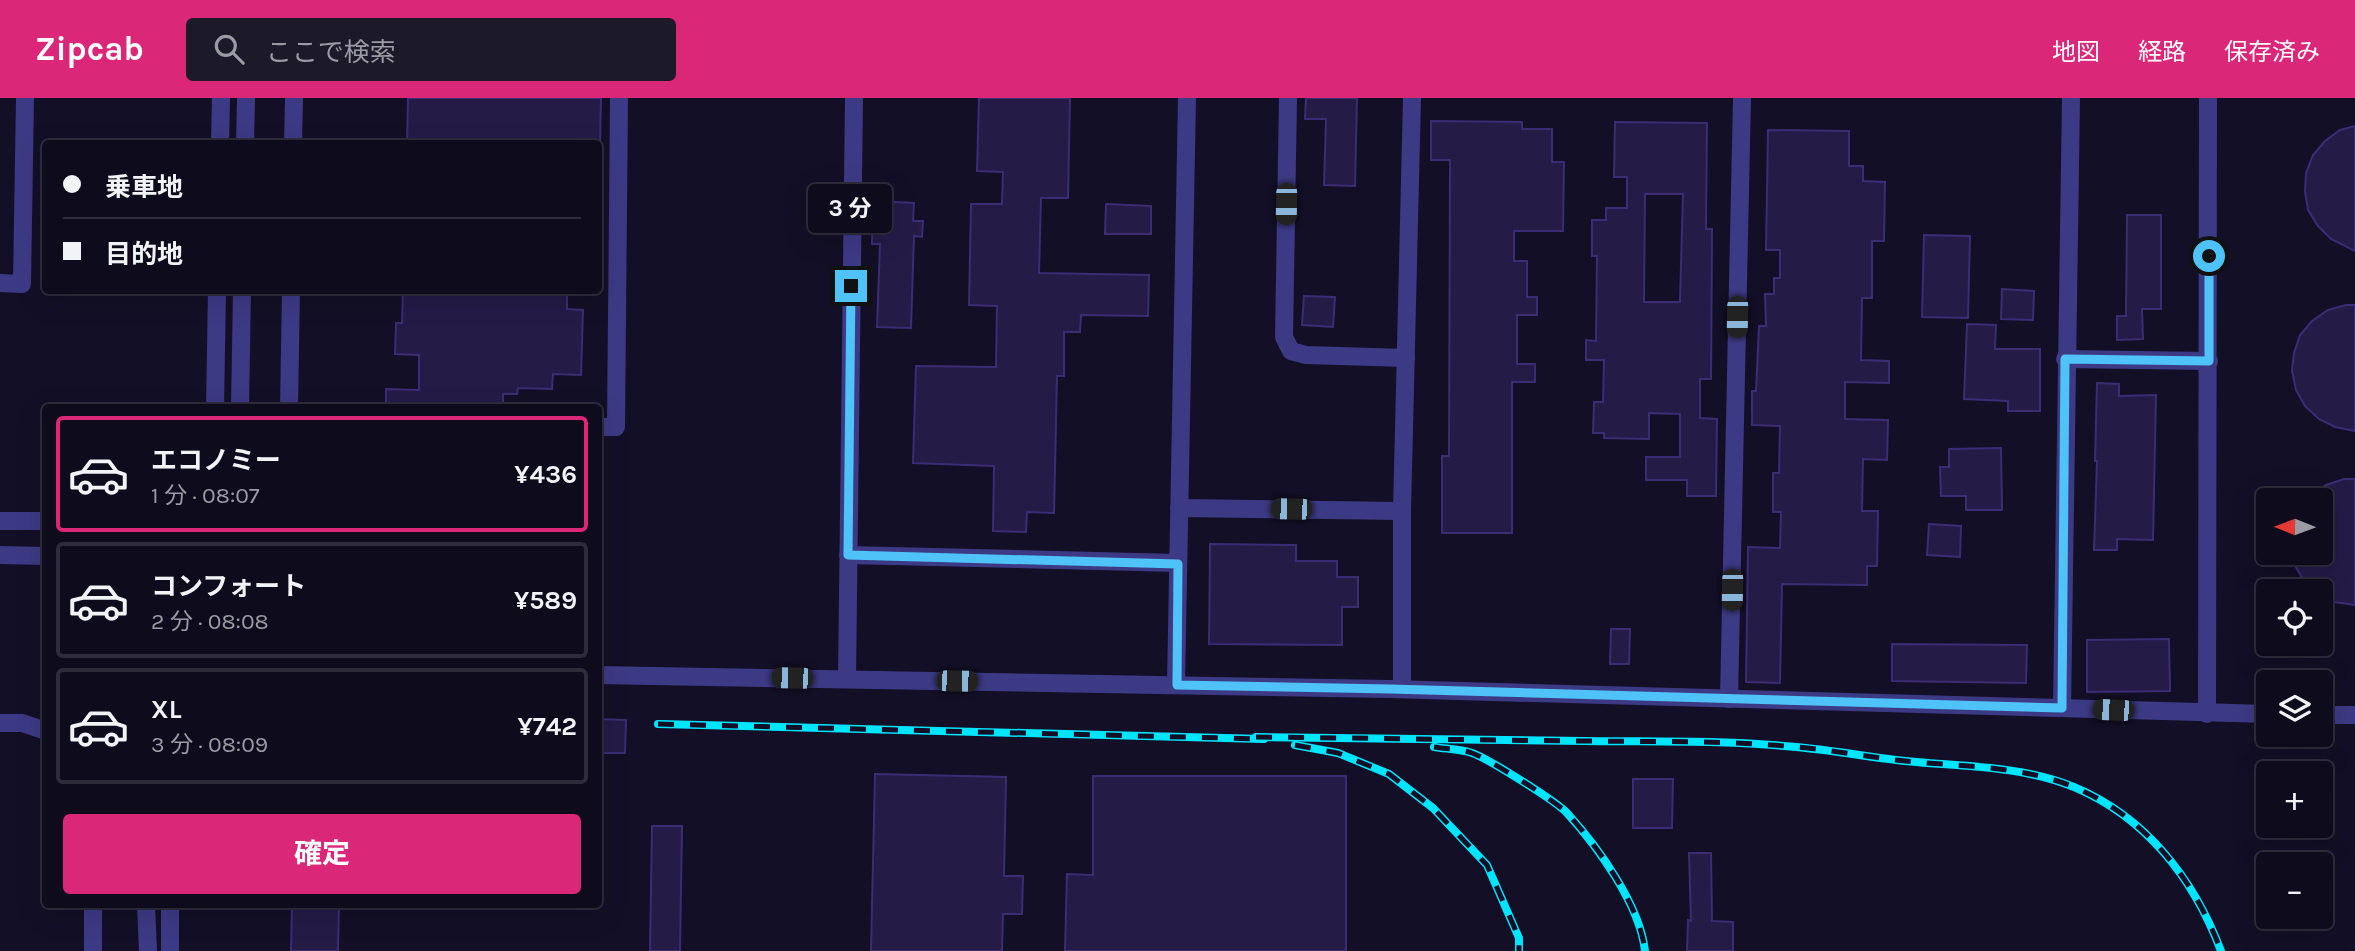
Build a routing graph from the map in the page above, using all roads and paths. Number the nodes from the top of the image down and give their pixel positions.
1 (25, 98) edge
2 (221, 98) edge
3 (246, 98) edge
4 (294, 98) edge
5 (619, 98) edge
6 (854, 98) edge
7 (1187, 98) edge
8 (1288, 98) edge
9 (1412, 98) edge
10 (1742, 98) edge
11 (2071, 98) edge
12 (2208, 98) edge
13 (220, 140) edge
14 (245, 140) edge
15 (293, 140) edge
16 (0, 284) edge
17 (217, 294) edge
18 (242, 294) edge
19 (290, 294) edge
20 (1406, 358) junction
21 (2065, 359) junction
22 (2209, 361) junction
23 (215, 404) edge
24 (240, 404) edge
25 (289, 404) edge
26 (602, 427) edge
27 (1179, 508) junction
28 (1402, 510) junction
29 (0, 520) edge
30 (42, 521) edge
31 (0, 555) edge
32 (848, 555) junction
33 (42, 556) edge
34 (1178, 564) junction
35 (602, 675) edge
36 (848, 679) junction
37 (1177, 685) junction
38 (1402, 689) junction
39 (1729, 699) junction
40 (2062, 708) junction
41 (2207, 714) junction
42 (2256, 714) edge
43 (2333, 715) edge
44 (2355, 715) edge
45 (0, 723) edge
46 (42, 730) edge
47 (93, 908) edge
48 (146, 908) edge
49 (170, 908) edge
50 (93, 951) edge
51 (148, 951) edge
52 (170, 951) edge

1 - 16 street
2 - 13 street
3 - 14 street
4 - 15 street
5 - 26 street
6 - 32 street
7 - 27 street
8 - 20 street
9 - 20 street
10 - 39 street
11 - 21 street
12 - 22 street
17 - 23 street
18 - 24 street
19 - 25 street
20 - 28 street
21 - 22 street
21 - 40 street
22 - 41 street
27 - 28 street
27 - 34 street
28 - 38 street
29 - 30 street
31 - 33 street
32 - 34 street
32 - 36 street
34 - 37 street
35 - 36 street
36 - 37 street
37 - 38 street
38 - 39 street
39 - 40 street
40 - 41 street
41 - 42 street
43 - 44 street
45 - 46 street
47 - 50 street
48 - 51 street
49 - 52 street

